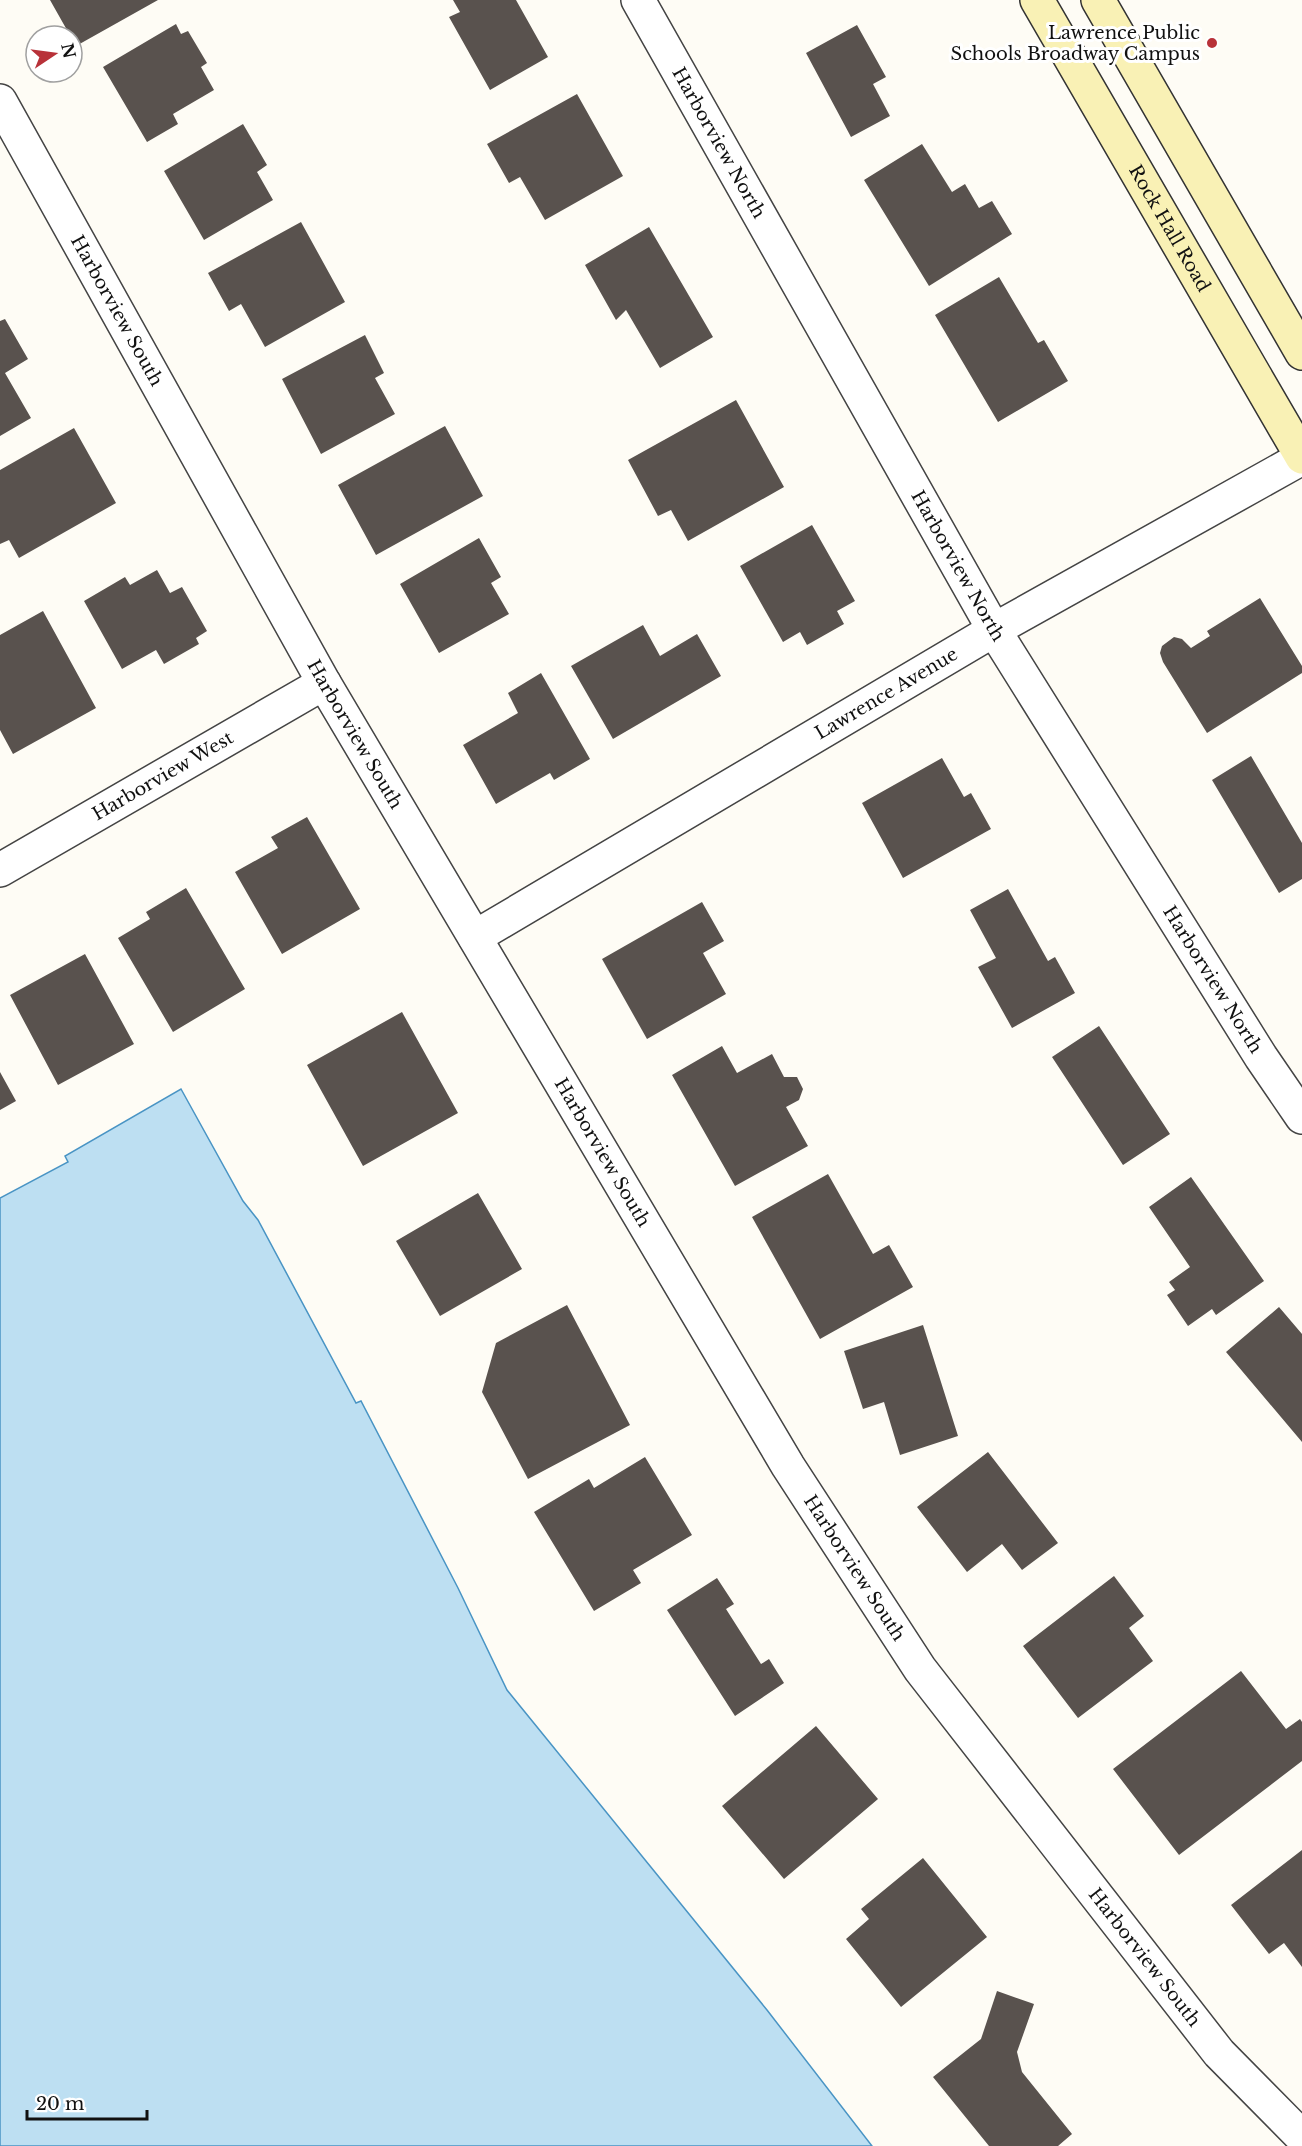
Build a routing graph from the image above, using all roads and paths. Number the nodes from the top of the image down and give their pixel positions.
1 (638, 0) edge
2 (1037, 0) edge
3 (1098, 0) edge
4 (0, 101) edge
5 (1302, 353) edge
6 (1302, 458) edge
7 (994, 630) junction
8 (324, 683) junction
9 (0, 870) edge
10 (475, 937) junction
11 (1302, 1117) edge
12 (1302, 2137) edge

1 - 7 street, Harborview North
2 - 6 main road, Rock Hall Road
3 - 5 main road
4 - 8 street, Harborview South
6 - 7 street, Lawrence Avenue
7 - 10 street, Lawrence Avenue
7 - 11 street, Harborview North
8 - 9 street, Harborview West
8 - 10 street, Harborview South
10 - 12 street, Harborview South

